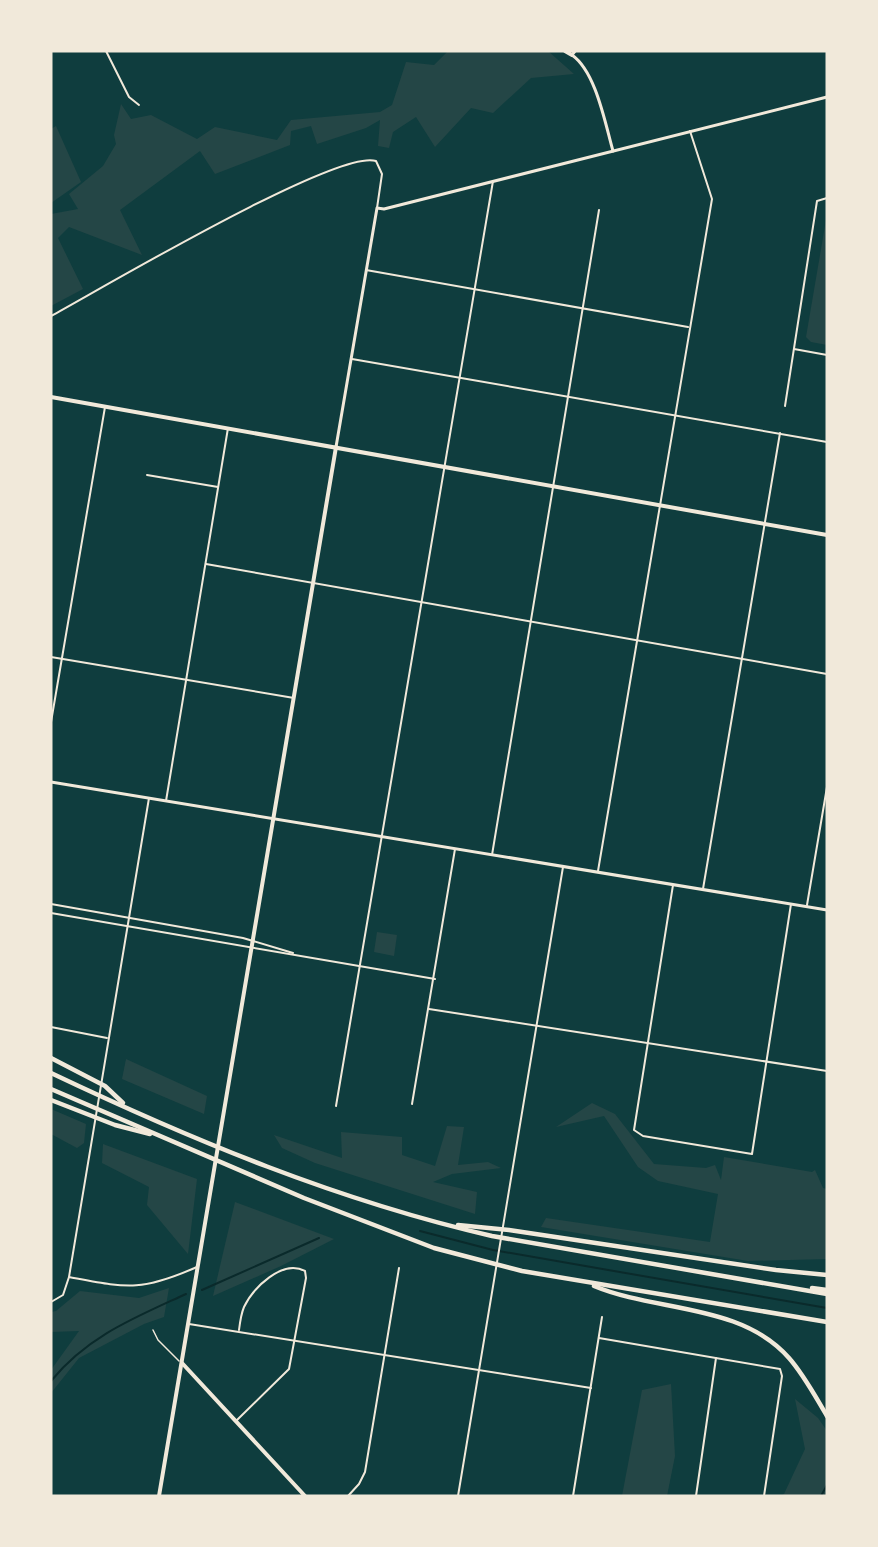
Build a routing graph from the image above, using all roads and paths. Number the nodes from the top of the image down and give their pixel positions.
1 (106, 51) edge
2 (565, 51) edge
3 (573, 53) edge
4 (827, 97) edge
5 (139, 105) dead end
6 (690, 131) junction
7 (613, 151) junction
8 (493, 181) junction
9 (827, 198) edge
10 (377, 208) junction
11 (599, 210) dead end
12 (366, 270) junction
13 (475, 289) junction
14 (583, 307) junction
15 (51, 316) edge
16 (690, 327) junction
17 (794, 349) junction
18 (827, 355) edge
19 (352, 359) junction
20 (459, 377) junction
21 (568, 397) junction
22 (51, 398) edge
23 (785, 406) dead end
24 (105, 407) junction
25 (675, 416) junction
26 (228, 428) junction
27 (780, 434) junction
28 (827, 442) edge
29 (336, 447) junction
30 (445, 466) junction
31 (147, 475) dead end
32 (553, 486) junction
33 (218, 487) junction
34 (660, 505) junction
35 (764, 523) junction
36 (827, 535) edge
37 (206, 564) junction
38 (314, 583) junction
39 (422, 602) junction
40 (530, 621) junction
41 (637, 640) junction
42 (51, 657) edge
43 (740, 658) junction
44 (62, 659) junction
45 (827, 674) edge
46 (186, 680) junction
47 (294, 698) junction
48 (51, 722) edge
49 (51, 783) edge
50 (827, 787) edge
51 (149, 798) junction
52 (166, 801) junction
53 (274, 820) junction
54 (382, 837) junction
55 (455, 849) junction
56 (492, 855) junction
57 (563, 867) junction
58 (598, 873) junction
59 (673, 885) junction
60 (702, 890) junction
61 (51, 904) edge
62 (791, 904) junction
63 (807, 907) junction
64 (827, 910) edge
65 (51, 913) edge
66 (128, 917) junction
67 (127, 926) junction
68 (252, 941) junction
69 (251, 949) junction
70 (304, 956) junction
71 (361, 966) junction
72 (435, 979) junction
73 (429, 1009) junction
74 (537, 1025) junction
75 (51, 1027) edge
76 (108, 1038) junction
77 (647, 1042) junction
78 (51, 1058) edge
79 (767, 1062) junction
80 (827, 1071) edge
81 (51, 1073) edge
82 (51, 1089) edge
83 (51, 1100) edge
84 (412, 1104) dead end
85 (128, 1106) junction
86 (336, 1106) dead end
87 (168, 1138) junction
88 (442, 1224) junction
89 (197, 1267) junction
90 (399, 1268) dead end
91 (827, 1275) edge
92 (69, 1277) junction
93 (586, 1282) junction
94 (827, 1292) edge
95 (51, 1302) edge
96 (603, 1317) dead end
97 (827, 1322) edge
98 (189, 1323) junction
99 (153, 1330) dead end
100 (239, 1330) junction
101 (599, 1338) junction
102 (295, 1340) junction
103 (384, 1354) junction
104 (716, 1358) junction
105 (182, 1363) junction
106 (479, 1370) junction
107 (591, 1388) junction
108 (827, 1416) edge
109 (236, 1421) junction
110 (159, 1496) edge
111 (305, 1496) edge
112 (348, 1496) edge
113 (458, 1496) edge
114 (573, 1496) edge
115 (696, 1496) edge
116 (764, 1496) edge

1 - 5 street
2 - 3 main road
3 - 7 street
4 - 6 street
6 - 7 street
6 - 16 street
7 - 8 street
8 - 10 street
8 - 13 street
9 - 17 street
10 - 12 street
10 - 15 street
11 - 14 street
12 - 13 street
12 - 19 street
13 - 14 street
13 - 20 street
14 - 16 street
14 - 21 street
16 - 25 street
17 - 18 street
17 - 23 street
19 - 20 street
19 - 29 street
20 - 21 street
20 - 30 street
21 - 25 street
21 - 32 street
22 - 24 main road
24 - 26 main road
24 - 44 street
25 - 27 street
25 - 34 street
26 - 29 main road
26 - 33 street
27 - 28 street
27 - 35 street
29 - 30 main road
29 - 38 main road
30 - 32 main road
30 - 39 street
31 - 33 street
32 - 34 main road
32 - 40 street
33 - 37 street
34 - 35 main road
34 - 41 street
35 - 36 main road
35 - 43 street
37 - 38 street
37 - 46 street
38 - 39 street
38 - 47 main road
39 - 40 street
39 - 54 street
40 - 41 street
40 - 56 street
41 - 43 street
41 - 58 street
42 - 44 street
43 - 45 street
43 - 60 street
44 - 46 street
44 - 48 street
46 - 47 street
46 - 52 street
47 - 53 main road
49 - 51 street
50 - 63 street
51 - 52 street
51 - 66 street
52 - 53 street
53 - 54 street
53 - 68 main road
54 - 55 street
54 - 71 street
55 - 56 street
55 - 72 street
56 - 57 street
57 - 58 street
57 - 74 street
58 - 59 street
59 - 60 street
59 - 77 street
60 - 62 street
61 - 66 street
62 - 63 street
62 - 79 street
63 - 64 street
65 - 67 street
66 - 67 street
66 - 68 street
67 - 69 street
67 - 76 street
68 - 69 main road
68 - 70 street
69 - 70 street
69 - 89 main road
70 - 71 street
71 - 72 street
71 - 86 street
72 - 73 street
73 - 74 street
73 - 84 street
74 - 77 street
74 - 106 street
75 - 76 street
76 - 92 street
77 - 79 street
77 - 79 street
78 - 85 highway
79 - 80 street
81 - 85 highway
82 - 87 highway
83 - 87 highway
85 - 88 highway
87 - 93 highway
88 - 91 highway
88 - 94 highway
89 - 92 street
89 - 98 main road
90 - 103 street
92 - 95 street
93 - 97 highway
93 - 108 highway
96 - 101 street
98 - 100 street
98 - 105 main road
99 - 105 lane
100 - 102 street
100 - 102 street
101 - 104 street
101 - 107 street
102 - 103 street
102 - 109 street
103 - 106 street
103 - 112 street
104 - 115 street
104 - 116 street
105 - 109 main road
105 - 110 main road
106 - 107 street
106 - 113 street
107 - 114 street
109 - 111 main road

